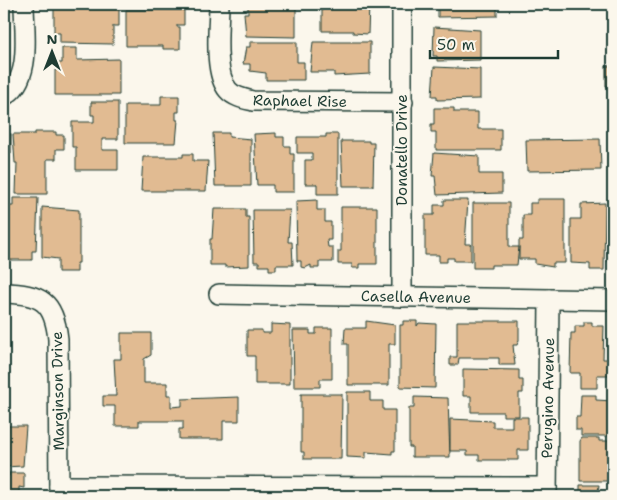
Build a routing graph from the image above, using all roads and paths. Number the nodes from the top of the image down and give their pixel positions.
1 (24, 4) edge
2 (219, 4) edge
3 (402, 4) edge
4 (4, 96) edge
5 (403, 102) junction
6 (4, 293) edge
7 (220, 294) dead end
8 (402, 297) junction
9 (549, 299) junction
10 (613, 300) edge
11 (59, 491) edge
12 (547, 492) edge

1 - 4 street
2 - 5 street, Raphael Rise
3 - 5 street, Donatello Drive
5 - 8 street, Donatello Drive
6 - 11 street, Marginson Drive
7 - 8 street, Casella Avenue
8 - 9 street, Casella Avenue
9 - 10 street, Casella Avenue
9 - 12 street, Perugino Avenue
11 - 12 street

